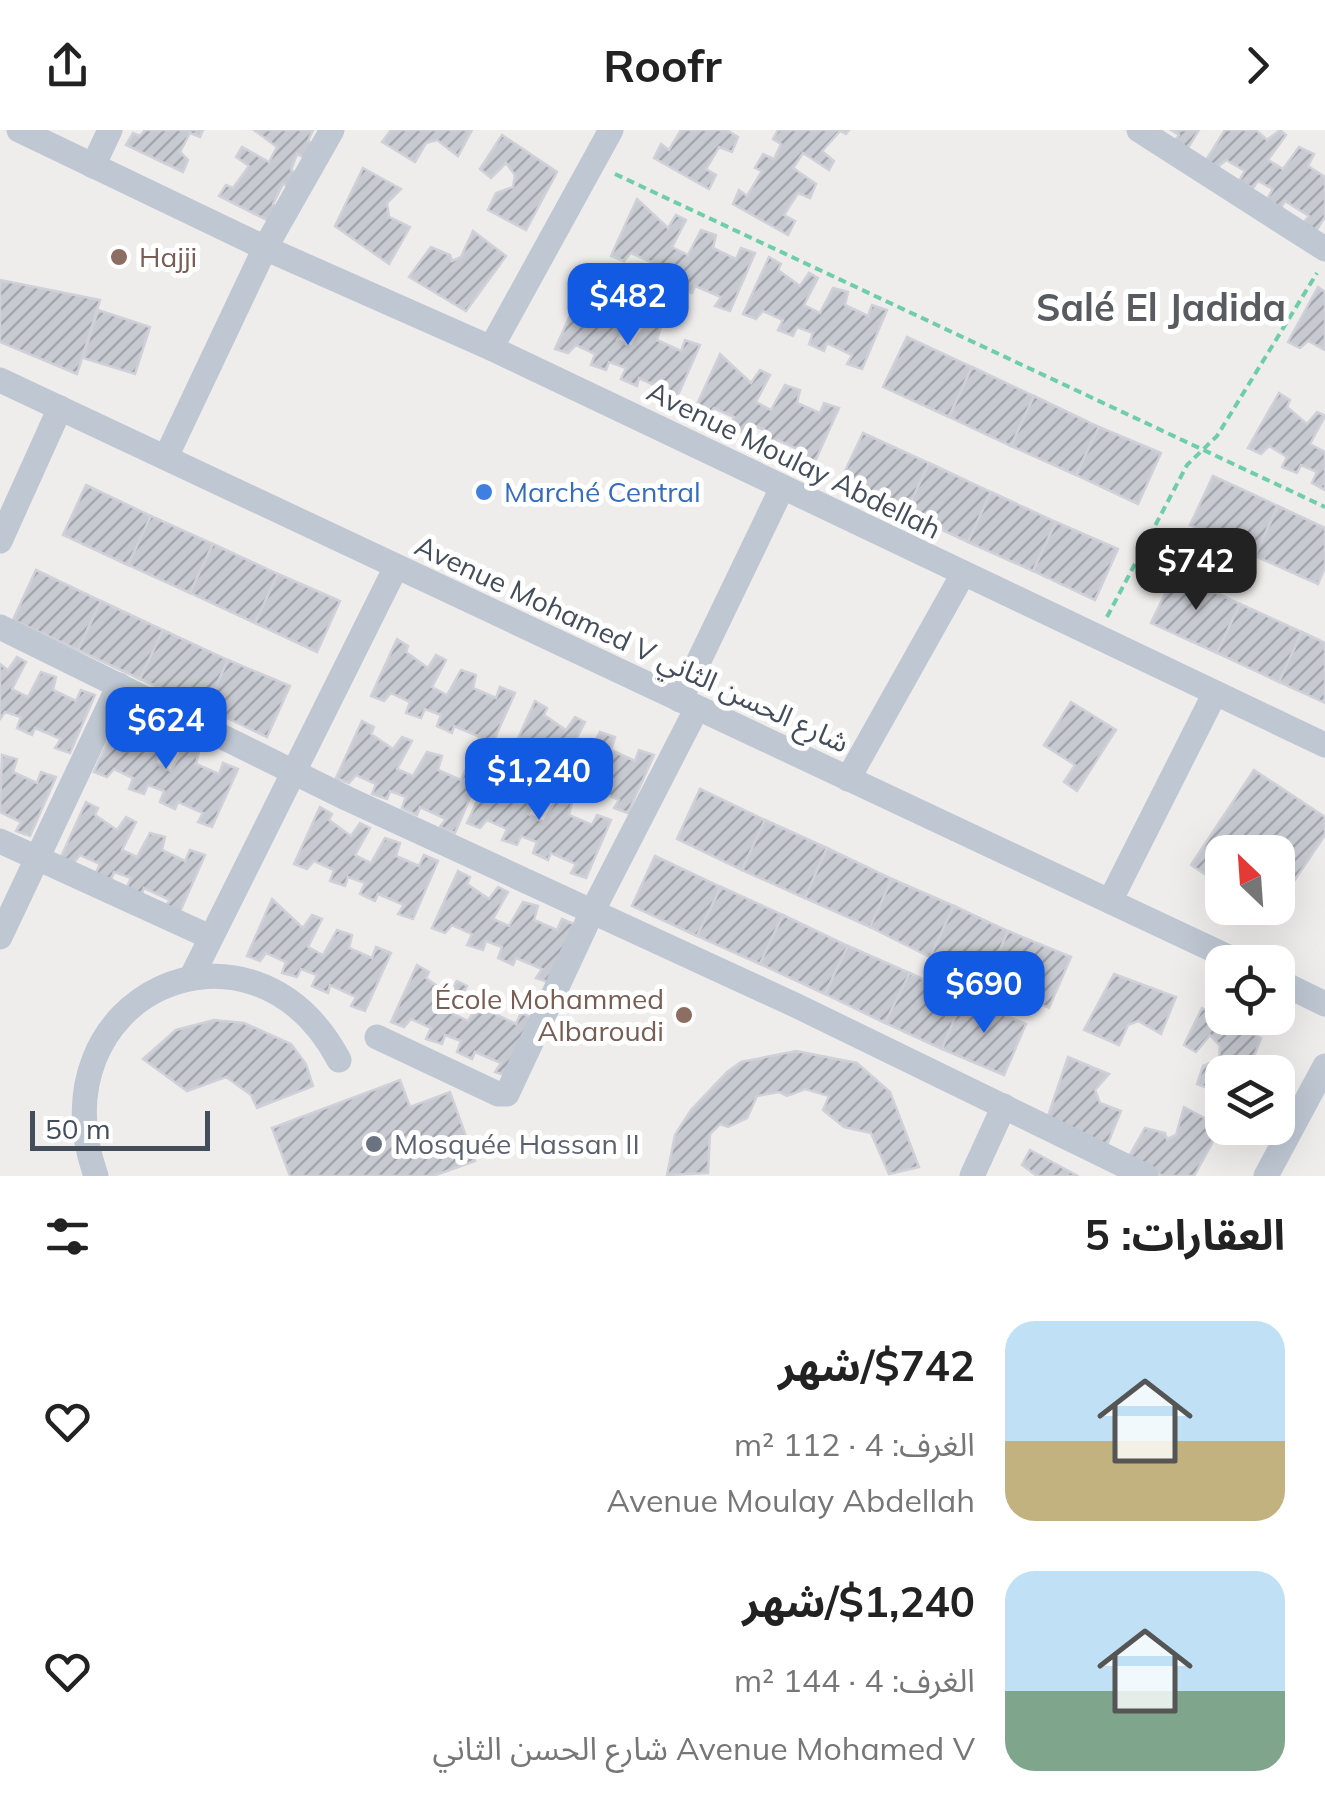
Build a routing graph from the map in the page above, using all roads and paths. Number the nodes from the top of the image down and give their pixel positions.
1 (20, 130) edge
2 (110, 130) edge
3 (332, 130) edge
4 (611, 130) edge
5 (1139, 130) edge
6 (593, 164) junction
7 (94, 166) junction
8 (265, 248) junction
9 (1325, 249) edge
10 (1325, 260) edge
11 (491, 348) junction
12 (0, 380) edge
13 (60, 408) junction
14 (1202, 449) junction
15 (166, 456) junction
16 (782, 488) junction
17 (1325, 506) edge
18 (0, 540) edge
19 (396, 567) junction
20 (963, 574) junction
21 (0, 627) edge
22 (1097, 637) junction
23 (119, 685) junction
24 (1214, 692) junction
25 (688, 704) junction
26 (1325, 745) edge
27 (294, 771) junction
28 (848, 779) junction
29 (0, 841) edge
30 (34, 858) junction
31 (1110, 901) junction
32 (592, 912) junction
33 (0, 937) edge
34 (210, 937) junction
35 (1205, 946) edge
36 (191, 978) junction
37 (1295, 989) edge
38 (1325, 1004) edge
39 (377, 1037) dead end
40 (339, 1060) dead end
41 (1325, 1066) edge
42 (1004, 1106) junction
43 (96, 1176) edge
44 (972, 1176) edge
45 (1146, 1176) edge
46 (1266, 1176) edge

1 - 7 street, Avenue Moulay Abdellah
2 - 7 street
3 - 8 street
4 - 6 street
5 - 9 street
6 - 11 street
6 - 14 path
7 - 8 street, Avenue Moulay Abdellah
8 - 11 street, Avenue Moulay Abdellah
8 - 15 street
10 - 14 path
11 - 16 street, Avenue Moulay Abdellah
12 - 13 street, Avenue Mohamed V شارع الحسن الثاني
13 - 15 street, Avenue Mohamed V شارع الحسن الثاني
13 - 18 street
14 - 17 path
14 - 22 path
15 - 19 street, Avenue Mohamed V شارع الحسن الثاني
16 - 20 street, Avenue Moulay Abdellah
16 - 25 street
19 - 25 street, Avenue Mohamed V شارع الحسن الثاني
19 - 27 street
20 - 22 street, Avenue Moulay Abdellah
20 - 28 street
21 - 23 street
22 - 24 street, Avenue Moulay Abdellah
23 - 27 street
23 - 30 street
24 - 26 street, Avenue Moulay Abdellah
24 - 31 street
25 - 28 street, Avenue Mohamed V شارع الحسن الثاني
25 - 32 street
27 - 32 street
27 - 34 street
28 - 31 street, Avenue Mohamed V شارع الحسن الثاني
29 - 30 street
30 - 33 street
30 - 34 street
31 - 35 street, Avenue Mohamed V شارع الحسن الثاني
32 - 39 street
32 - 42 street
34 - 36 street
36 - 40 street
36 - 43 street
37 - 38 street
41 - 46 street
42 - 44 street
42 - 45 street

